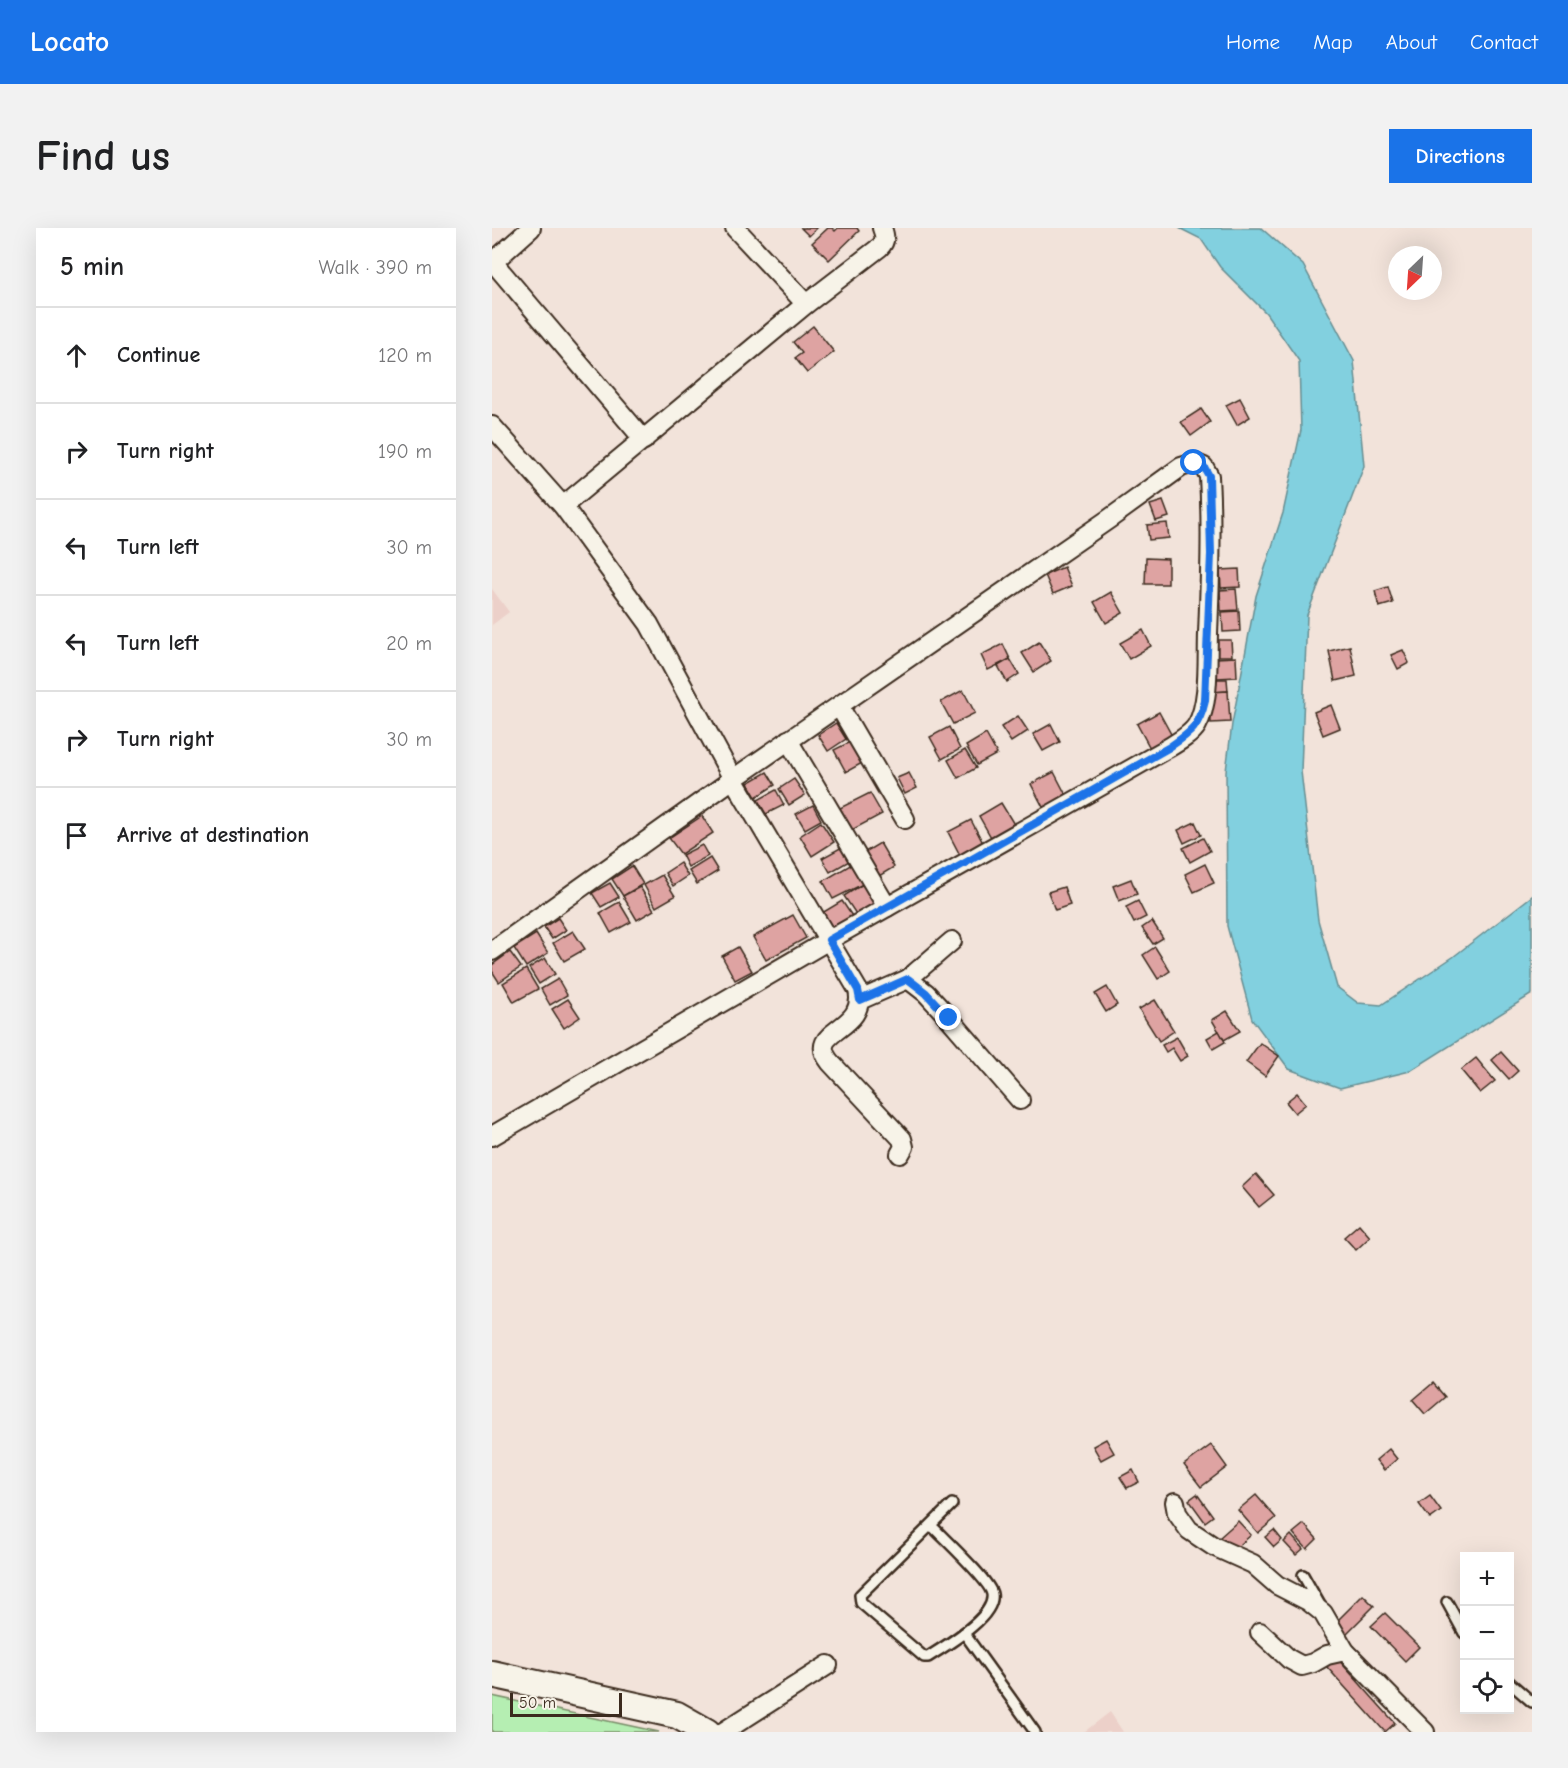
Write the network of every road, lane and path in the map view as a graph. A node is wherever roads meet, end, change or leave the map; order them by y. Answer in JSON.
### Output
{"nodes":[{"id":1,"x":531,"y":228,"type":"edge"},
{"id":2,"x":735,"y":228,"type":"edge"},
{"id":3,"x":882,"y":228,"type":"edge"},
{"id":4,"x":493,"y":263,"type":"edge"},
{"id":5,"x":806,"y":304,"type":"junction"},
{"id":6,"x":492,"y":426,"type":"edge"},
{"id":7,"x":644,"y":440,"type":"junction"},
{"id":8,"x":563,"y":506,"type":"junction"},
{"id":9,"x":839,"y":706,"type":"junction"},
{"id":10,"x":788,"y":740,"type":"junction"},
{"id":11,"x":733,"y":779,"type":"junction"},
{"id":12,"x":905,"y":819,"type":"dead end"},
{"id":13,"x":886,"y":907,"type":"junction"},
{"id":14,"x":829,"y":940,"type":"junction"},
{"id":15,"x":952,"y":941,"type":"dead end"},
{"id":16,"x":492,"y":951,"type":"edge"},
{"id":17,"x":908,"y":979,"type":"junction"},
{"id":18,"x":860,"y":1000,"type":"junction"},
{"id":19,"x":1020,"y":1100,"type":"dead end"},
{"id":20,"x":492,"y":1136,"type":"edge"},
{"id":21,"x":900,"y":1154,"type":"dead end"},
{"id":22,"x":1174,"y":1502,"type":"dead end"},
{"id":23,"x":952,"y":1504,"type":"dead end"},
{"id":24,"x":931,"y":1525,"type":"junction"},
{"id":25,"x":1303,"y":1575,"type":"dead end"},
{"id":26,"x":1447,"y":1602,"type":"dead end"},
{"id":27,"x":1323,"y":1613,"type":"junction"},
{"id":28,"x":1460,"y":1626,"type":"edge"},
{"id":29,"x":1260,"y":1632,"type":"dead end"},
{"id":30,"x":964,"y":1633,"type":"junction"},
{"id":31,"x":1345,"y":1651,"type":"junction"},
{"id":32,"x":828,"y":1665,"type":"dead end"},
{"id":33,"x":492,"y":1674,"type":"edge"},
{"id":34,"x":1514,"y":1686,"type":"edge"},
{"id":35,"x":1532,"y":1702,"type":"edge"},
{"id":36,"x":707,"y":1732,"type":"edge"},
{"id":37,"x":723,"y":1732,"type":"edge"},
{"id":38,"x":1035,"y":1732,"type":"edge"},
{"id":39,"x":1425,"y":1732,"type":"edge"}],
"edges":[{"from":1,"to":4,"type":"street"},
{"from":2,"to":5,"type":"street"},
{"from":3,"to":5,"type":"street"},
{"from":4,"to":7,"type":"street"},
{"from":5,"to":7,"type":"street"},
{"from":6,"to":8,"type":"street"},
{"from":7,"to":8,"type":"street"},
{"from":8,"to":11,"type":"street"},
{"from":9,"to":10,"type":"street"},
{"from":9,"to":12,"type":"street"},
{"from":9,"to":13,"type":"street"},
{"from":10,"to":11,"type":"street"},
{"from":10,"to":13,"type":"street"},
{"from":11,"to":14,"type":"street"},
{"from":11,"to":16,"type":"street"},
{"from":13,"to":14,"type":"street"},
{"from":14,"to":18,"type":"street"},
{"from":14,"to":20,"type":"street"},
{"from":15,"to":17,"type":"street"},
{"from":17,"to":18,"type":"street"},
{"from":17,"to":19,"type":"street"},
{"from":18,"to":21,"type":"street"},
{"from":22,"to":27,"type":"street"},
{"from":23,"to":24,"type":"lane"},
{"from":24,"to":30,"type":"lane"},
{"from":24,"to":30,"type":"lane"},
{"from":25,"to":27,"type":"lane"},
{"from":26,"to":28,"type":"lane"},
{"from":27,"to":31,"type":"street"},
{"from":29,"to":31,"type":"street"},
{"from":30,"to":38,"type":"lane"},
{"from":31,"to":39,"type":"street"},
{"from":32,"to":37,"type":"street"},
{"from":33,"to":36,"type":"street"},
{"from":34,"to":35,"type":"lane"}]}
